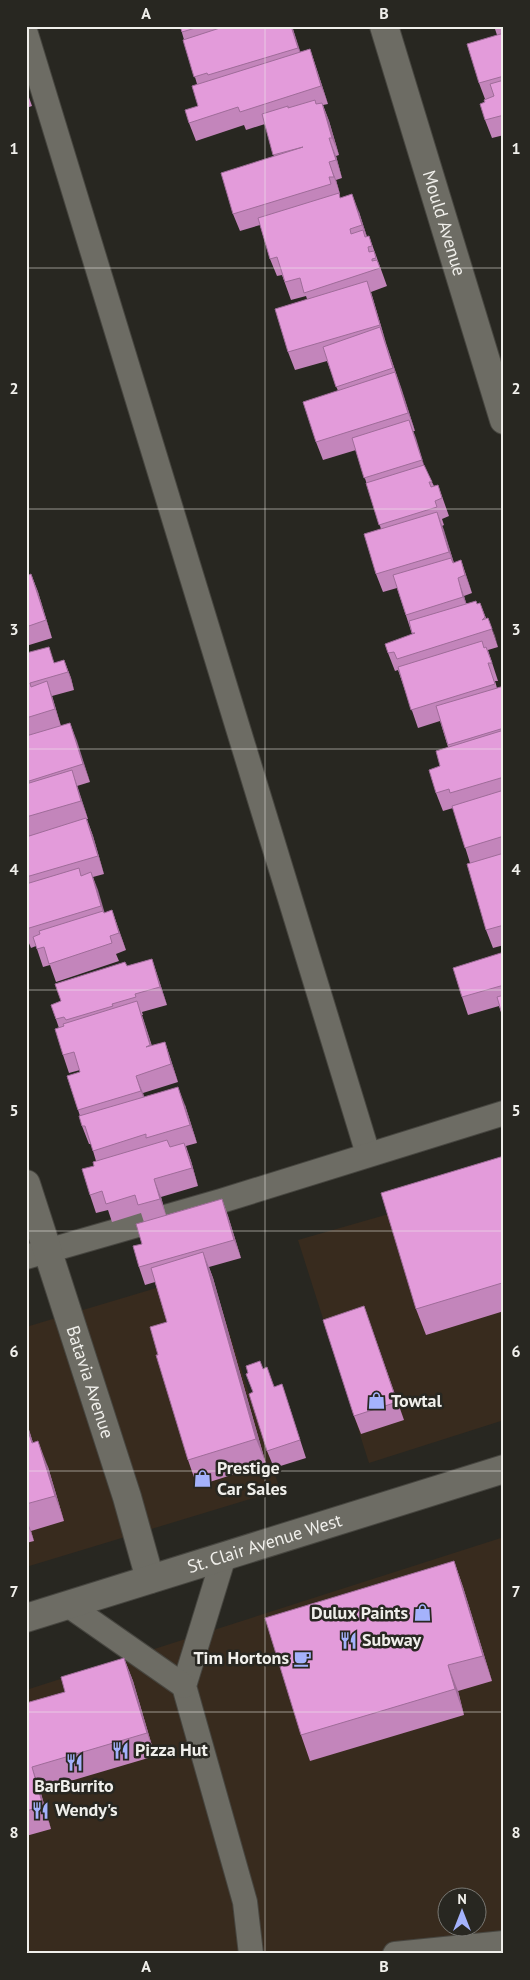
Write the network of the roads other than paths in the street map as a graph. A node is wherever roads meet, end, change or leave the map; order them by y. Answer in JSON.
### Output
{"nodes":[{"id":1,"x":384,"y":26,"type":"edge"},
{"id":2,"x":26,"y":34,"type":"edge"},
{"id":3,"x":504,"y":420,"type":"edge"},
{"id":4,"x":504,"y":1113,"type":"edge"},
{"id":5,"x":368,"y":1154,"type":"junction"},
{"id":6,"x":26,"y":1184,"type":"edge"},
{"id":7,"x":37,"y":1254,"type":"edge"},
{"id":8,"x":504,"y":1469,"type":"edge"},
{"id":9,"x":224,"y":1556,"type":"junction"},
{"id":10,"x":150,"y":1579,"type":"junction"},
{"id":11,"x":68,"y":1605,"type":"junction"},
{"id":12,"x":26,"y":1618,"type":"edge"},
{"id":13,"x":184,"y":1686,"type":"junction"},
{"id":14,"x":504,"y":1943,"type":"edge"},
{"id":15,"x":251,"y":1954,"type":"edge"},
{"id":16,"x":395,"y":1954,"type":"edge"}],
"edges":[{"from":1,"to":3,"type":"street","name":"Mould Avenue"},
{"from":2,"to":5,"type":"lane"},
{"from":4,"to":5,"type":"lane"},
{"from":5,"to":7,"type":"lane"},
{"from":6,"to":7,"type":"street","name":"Batavia Avenue"},
{"from":7,"to":10,"type":"street","name":"Batavia Avenue"},
{"from":8,"to":9,"type":"street","name":"St. Clair Avenue West"},
{"from":9,"to":10,"type":"street","name":"St. Clair Avenue West"},
{"from":9,"to":13,"type":"lane"},
{"from":10,"to":11,"type":"street","name":"St. Clair Avenue West"},
{"from":11,"to":12,"type":"street","name":"St. Clair Avenue West"},
{"from":11,"to":13,"type":"lane"},
{"from":13,"to":15,"type":"lane"},
{"from":14,"to":16,"type":"lane"}]}
